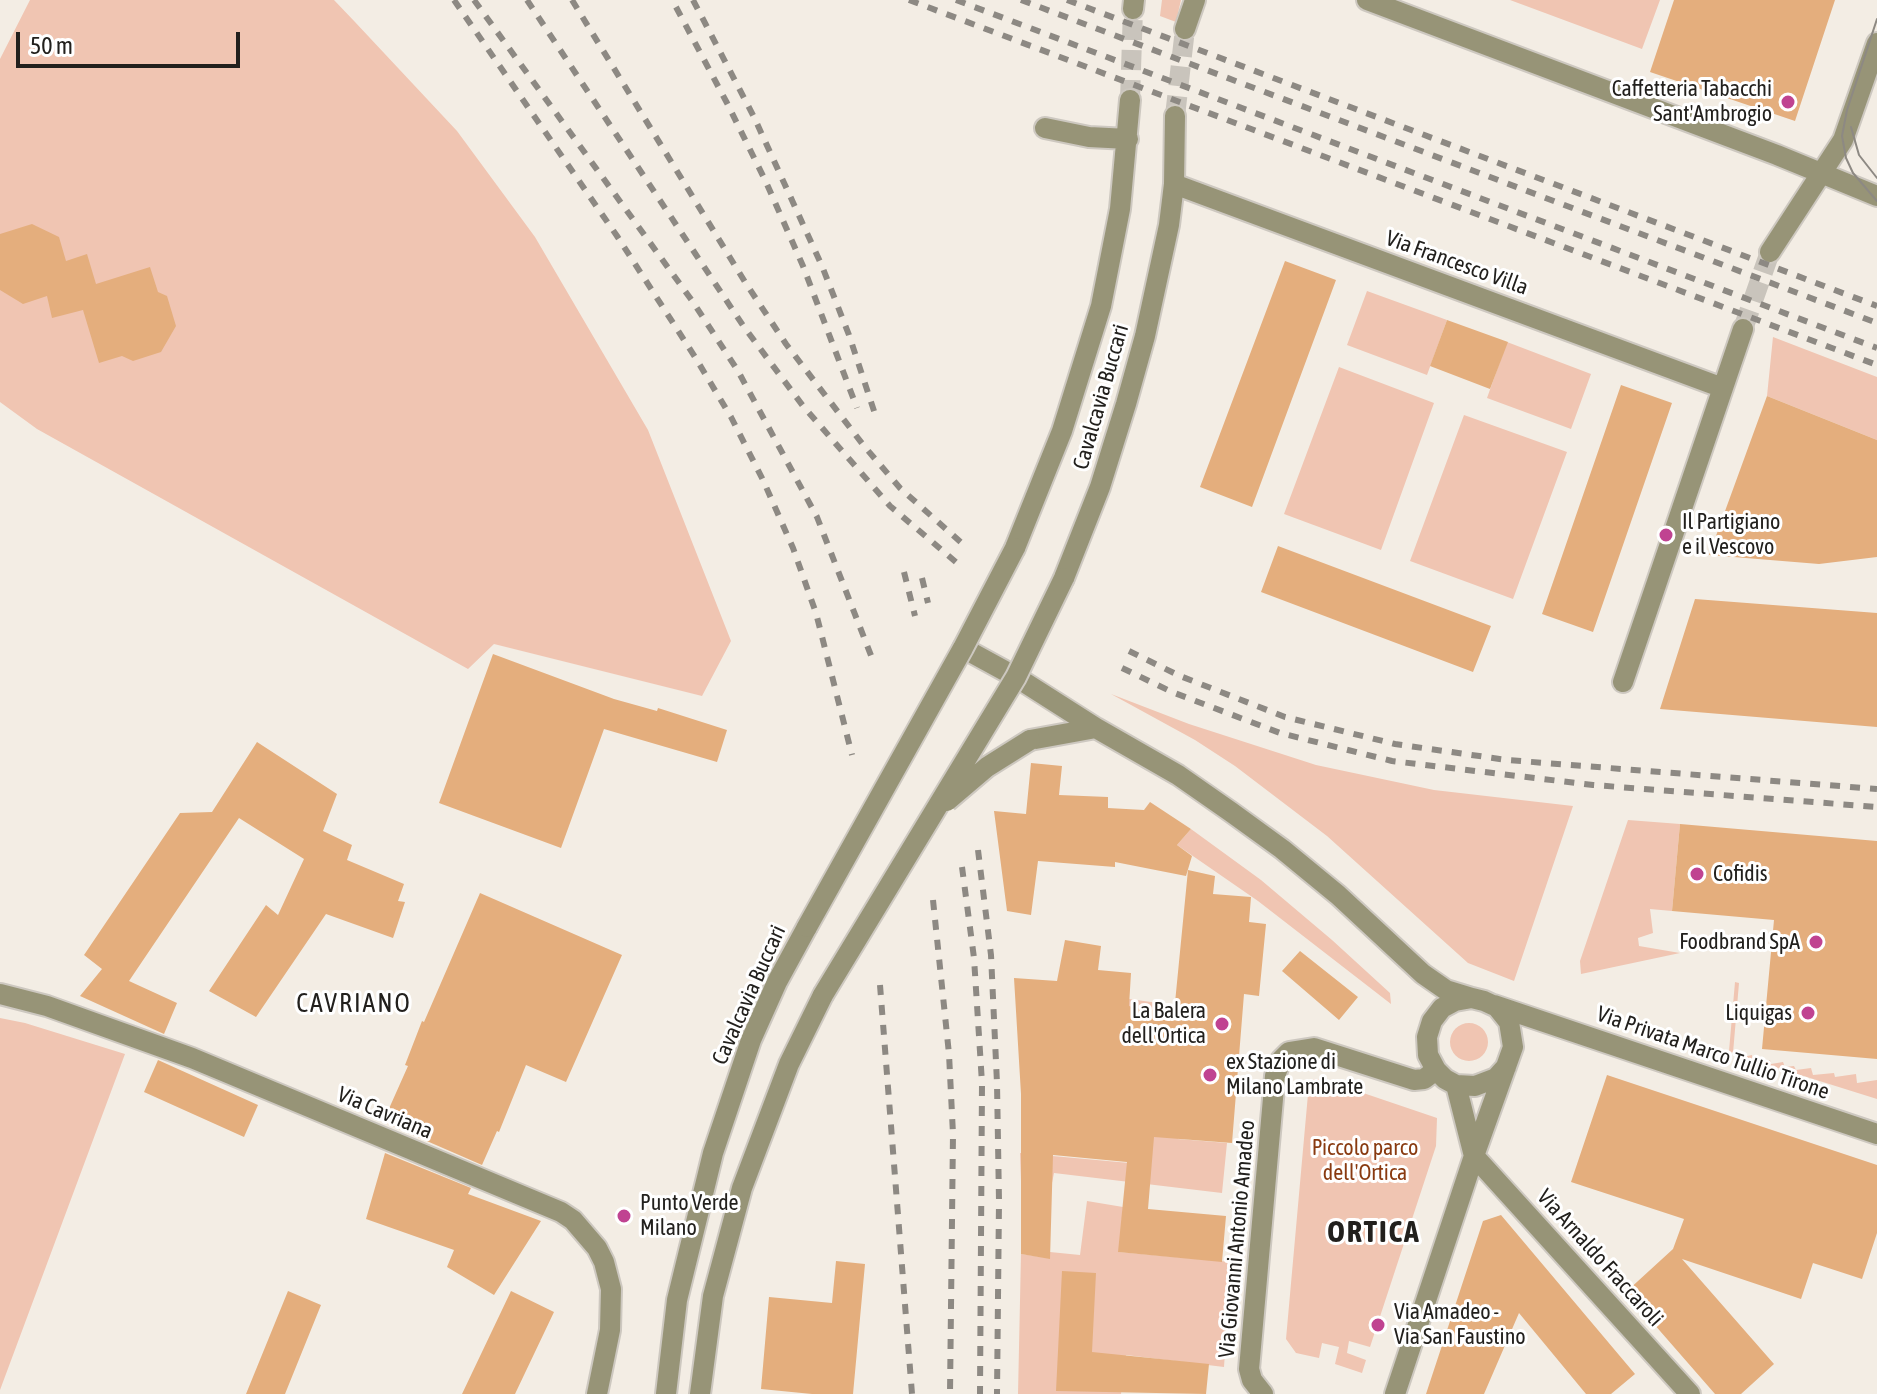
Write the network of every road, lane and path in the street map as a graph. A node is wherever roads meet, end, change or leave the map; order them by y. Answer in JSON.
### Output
{"nodes":[{"id":1,"x":1195,"y":0,"type":"edge"},
{"id":2,"x":1367,"y":0,"type":"edge"},
{"id":3,"x":1185,"y":29,"type":"tunnel mouth"},
{"id":4,"x":1877,"y":43,"type":"edge"},
{"id":5,"x":1130,"y":100,"type":"tunnel mouth"},
{"id":6,"x":1175,"y":116,"type":"tunnel mouth"},
{"id":7,"x":1045,"y":128,"type":"dead end"},
{"id":8,"x":1128,"y":139,"type":"junction"},
{"id":9,"x":1822,"y":174,"type":"junction"},
{"id":10,"x":1174,"y":184,"type":"junction"},
{"id":11,"x":1877,"y":196,"type":"edge"},
{"id":12,"x":1770,"y":252,"type":"tunnel mouth"},
{"id":13,"x":1743,"y":329,"type":"tunnel mouth"},
{"id":14,"x":1723,"y":388,"type":"junction"},
{"id":15,"x":963,"y":648,"type":"junction"},
{"id":16,"x":1016,"y":677,"type":"junction"},
{"id":17,"x":1623,"y":682,"type":"dead end"},
{"id":18,"x":1096,"y":728,"type":"junction"},
{"id":19,"x":930,"y":818,"type":"junction"},
{"id":20,"x":1423,"y":974,"type":"junction"},
{"id":21,"x":0,"y":994,"type":"edge"},
{"id":22,"x":1482,"y":1001,"type":"junction"},
{"id":23,"x":1534,"y":1018,"type":"junction"},
{"id":24,"x":1432,"y":1021,"type":"junction"},
{"id":25,"x":1513,"y":1036,"type":"junction"},
{"id":26,"x":1506,"y":1067,"type":"junction"},
{"id":27,"x":1436,"y":1070,"type":"junction"},
{"id":28,"x":1456,"y":1085,"type":"junction"},
{"id":29,"x":1877,"y":1134,"type":"edge"},
{"id":30,"x":1474,"y":1156,"type":"junction"},
{"id":31,"x":597,"y":1394,"type":"edge"},
{"id":32,"x":666,"y":1394,"type":"edge"},
{"id":33,"x":700,"y":1394,"type":"edge"},
{"id":34,"x":1263,"y":1394,"type":"edge"},
{"id":35,"x":1395,"y":1394,"type":"edge"},
{"id":36,"x":1690,"y":1394,"type":"edge"}],
"edges":[{"from":1,"to":3,"type":"street"},
{"from":2,"to":9,"type":"street"},
{"from":4,"to":9,"type":"street"},
{"from":5,"to":8,"type":"street","name":"Cavalcavia Buccari"},
{"from":6,"to":10,"type":"street","name":"Cavalcavia Buccari"},
{"from":7,"to":8,"type":"street"},
{"from":8,"to":15,"type":"street","name":"Cavalcavia Buccari","bridge":true},
{"from":9,"to":11,"type":"street"},
{"from":9,"to":12,"type":"street"},
{"from":10,"to":14,"type":"street","name":"Via Francesco Villa"},
{"from":10,"to":16,"type":"street","name":"Cavalcavia Buccari","bridge":true},
{"from":13,"to":14,"type":"street"},
{"from":14,"to":17,"type":"street"},
{"from":15,"to":16,"type":"street"},
{"from":15,"to":32,"type":"street","name":"Cavalcavia Buccari","bridge":true},
{"from":16,"to":18,"type":"street"},
{"from":16,"to":19,"type":"street","name":"Cavalcavia Buccari","bridge":true},
{"from":18,"to":19,"type":"street","name":"Cavalcavia Buccari","bridge":true},
{"from":18,"to":20,"type":"street"},
{"from":19,"to":33,"type":"street","name":"Cavalcavia Buccari","bridge":true},
{"from":20,"to":22,"type":"street"},
{"from":20,"to":24,"type":"street"},
{"from":21,"to":31,"type":"street","name":"Via Cavriana"},
{"from":22,"to":23,"type":"street","name":"Via Privata Marco Tullio Tirone"},
{"from":22,"to":24,"type":"street"},
{"from":22,"to":25,"type":"street"},
{"from":23,"to":25,"type":"street"},
{"from":23,"to":29,"type":"street","name":"Via Privata Marco Tullio Tirone"},
{"from":24,"to":27,"type":"street"},
{"from":25,"to":26,"type":"street"},
{"from":26,"to":28,"type":"street"},
{"from":26,"to":30,"type":"street"},
{"from":27,"to":28,"type":"street"},
{"from":27,"to":34,"type":"street","name":"Via Giovanni Antonio Amadeo"},
{"from":28,"to":30,"type":"street"},
{"from":30,"to":35,"type":"street"},
{"from":30,"to":36,"type":"street","name":"Via Arnaldo Fraccaroli"}]}
